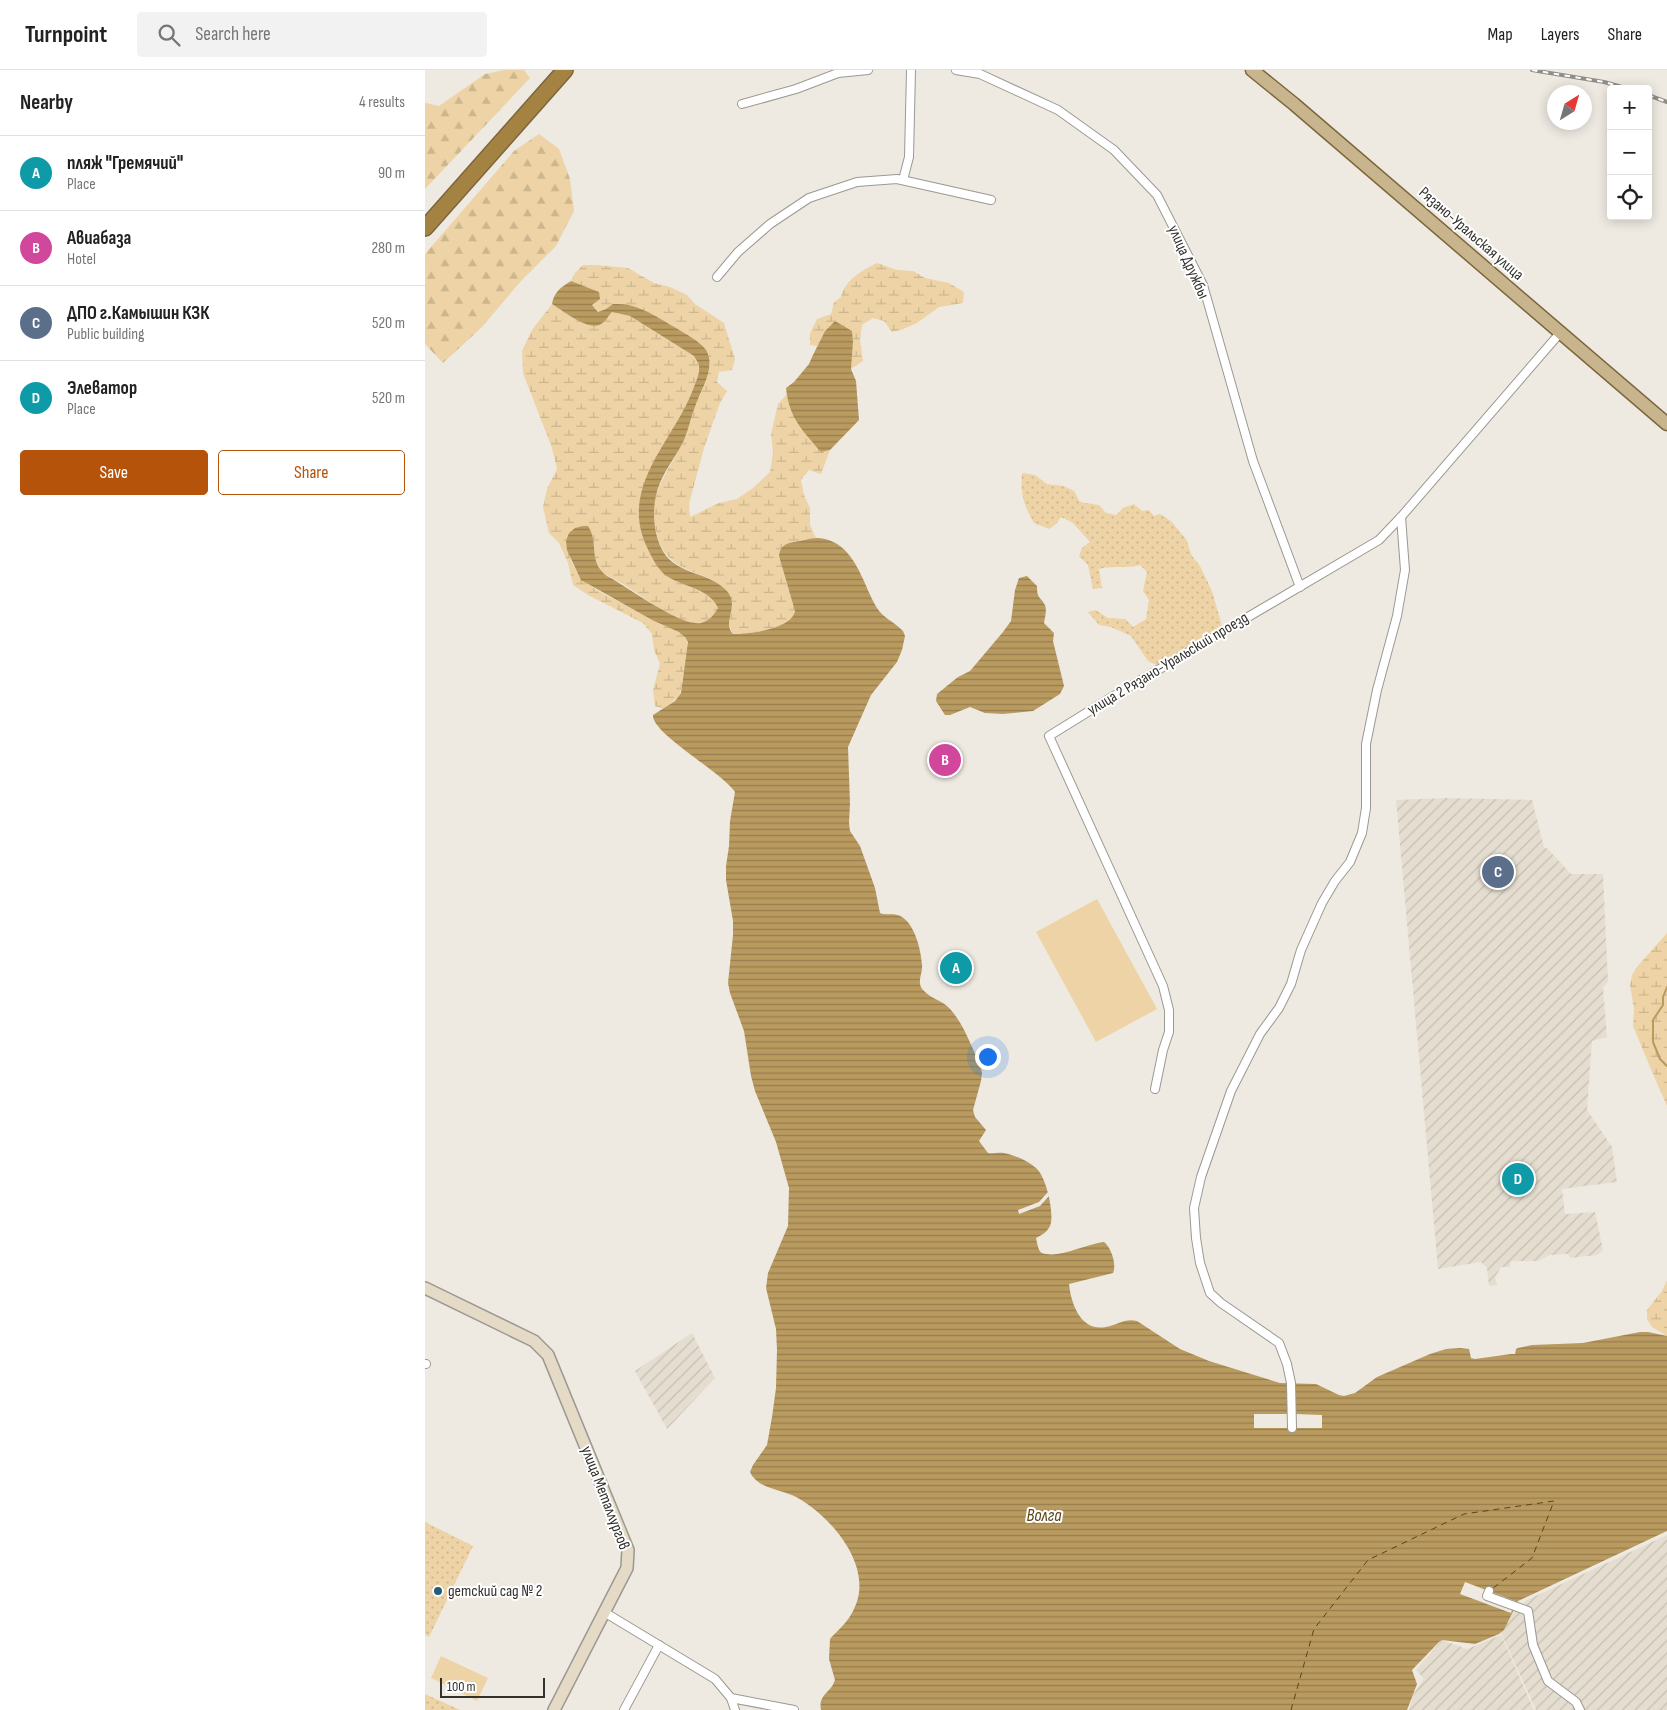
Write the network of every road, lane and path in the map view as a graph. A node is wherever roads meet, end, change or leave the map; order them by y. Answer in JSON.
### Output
{"nodes":[{"id":1,"x":565,"y":70,"type":"edge"},
{"id":2,"x":868,"y":70,"type":"edge"},
{"id":3,"x":911,"y":70,"type":"edge"},
{"id":4,"x":956,"y":70,"type":"edge"},
{"id":5,"x":1252,"y":70,"type":"edge"},
{"id":6,"x":742,"y":104,"type":"dead end"},
{"id":7,"x":903,"y":180,"type":"junction"},
{"id":8,"x":991,"y":200,"type":"dead end"},
{"id":9,"x":425,"y":228,"type":"edge"},
{"id":10,"x":717,"y":277,"type":"dead end"},
{"id":11,"x":1560,"y":333,"type":"junction"},
{"id":12,"x":1667,"y":424,"type":"edge"},
{"id":13,"x":1401,"y":517,"type":"junction"},
{"id":14,"x":1300,"y":587,"type":"junction"},
{"id":15,"x":1155,"y":1089,"type":"dead end"},
{"id":16,"x":425,"y":1288,"type":"edge"},
{"id":17,"x":1292,"y":1428,"type":"dead end"},
{"id":18,"x":1489,"y":1591,"type":"dead end"},
{"id":19,"x":604,"y":1612,"type":"junction"},
{"id":20,"x":659,"y":1645,"type":"junction"},
{"id":21,"x":731,"y":1698,"type":"junction"},
{"id":22,"x":554,"y":1710,"type":"edge"},
{"id":23,"x":624,"y":1710,"type":"edge"},
{"id":24,"x":735,"y":1710,"type":"edge"},
{"id":25,"x":794,"y":1710,"type":"edge"},
{"id":26,"x":1580,"y":1710,"type":"edge"}],
"edges":[{"from":1,"to":9,"type":"highway"},
{"from":2,"to":6,"type":"street"},
{"from":3,"to":7,"type":"street"},
{"from":4,"to":14,"type":"street","name":"улица Дружбы"},
{"from":5,"to":11,"type":"main road","name":"Рязано-Уральская улица"},
{"from":7,"to":8,"type":"street"},
{"from":7,"to":10,"type":"street"},
{"from":11,"to":12,"type":"main road","name":"Рязано-Уральская улица"},
{"from":11,"to":13,"type":"street","name":"улица 2 Рязано-Уральский проезд"},
{"from":13,"to":14,"type":"street","name":"улица 2 Рязано-Уральский проезд"},
{"from":13,"to":17,"type":"street"},
{"from":14,"to":15,"type":"street","name":"улица 2 Рязано-Уральский проезд"},
{"from":16,"to":19,"type":"street","name":"улица Металлургов"},
{"from":18,"to":26,"type":"street"},
{"from":19,"to":20,"type":"street"},
{"from":19,"to":22,"type":"street","name":"улица Металлургов"},
{"from":20,"to":21,"type":"street"},
{"from":20,"to":23,"type":"street"},
{"from":21,"to":24,"type":"street"},
{"from":21,"to":25,"type":"street"}]}
